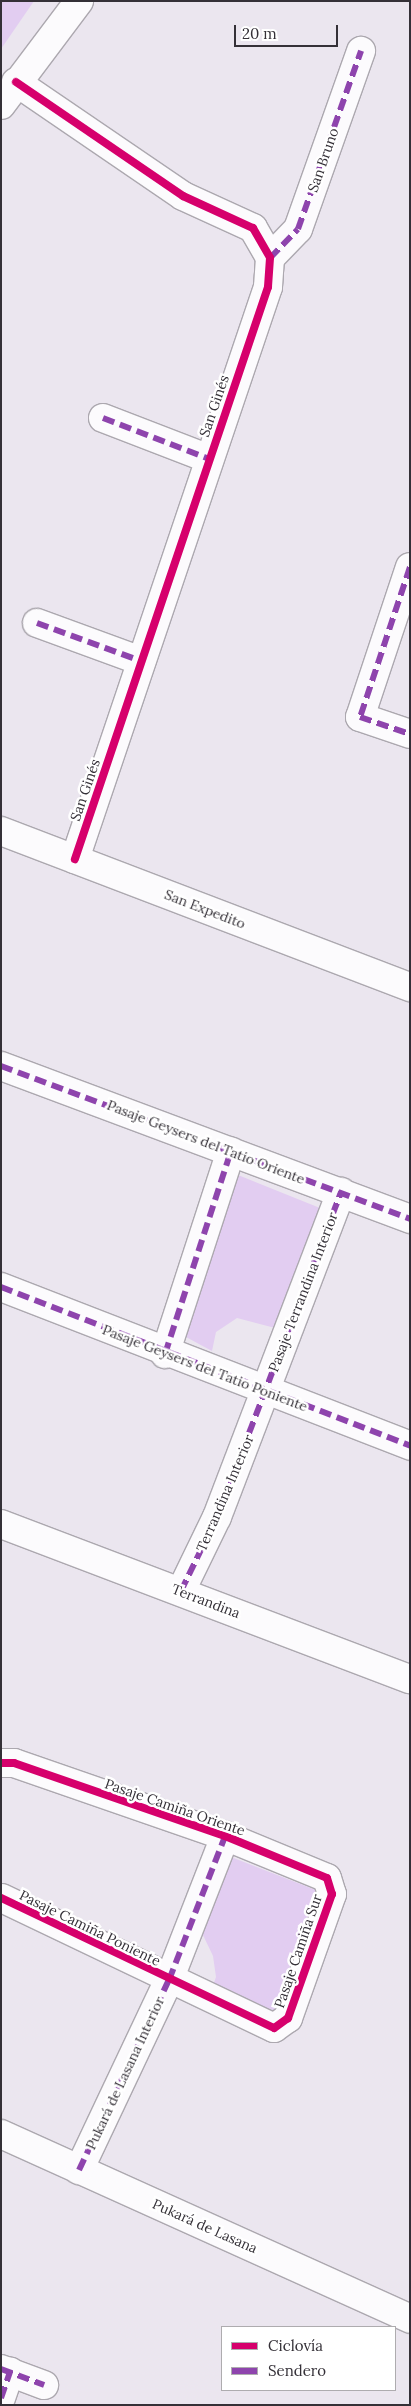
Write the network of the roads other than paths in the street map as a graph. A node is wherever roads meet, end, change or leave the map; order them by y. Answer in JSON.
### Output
{"nodes":[{"id":1,"x":79,"y":1,"type":"edge"},
{"id":2,"x":361,"y":51,"type":"dead end"},
{"id":3,"x":16,"y":82,"type":"junction"},
{"id":4,"x":1,"y":105,"type":"edge"},
{"id":5,"x":270,"y":258,"type":"junction"},
{"id":6,"x":103,"y":418,"type":"dead end"},
{"id":7,"x":209,"y":459,"type":"junction"},
{"id":8,"x":410,"y":567,"type":"edge"},
{"id":9,"x":37,"y":623,"type":"dead end"},
{"id":10,"x":141,"y":661,"type":"junction"},
{"id":11,"x":410,"y":734,"type":"edge"},
{"id":12,"x":1,"y":831,"type":"edge"},
{"id":13,"x":75,"y":859,"type":"junction"},
{"id":14,"x":410,"y":987,"type":"edge"},
{"id":15,"x":1,"y":1066,"type":"edge"},
{"id":16,"x":231,"y":1151,"type":"junction"},
{"id":17,"x":340,"y":1192,"type":"junction"},
{"id":18,"x":410,"y":1219,"type":"edge"},
{"id":19,"x":1,"y":1287,"type":"edge"},
{"id":20,"x":164,"y":1354,"type":"junction"},
{"id":21,"x":266,"y":1393,"type":"junction"},
{"id":22,"x":410,"y":1446,"type":"edge"},
{"id":23,"x":1,"y":1524,"type":"edge"},
{"id":24,"x":181,"y":1591,"type":"junction"},
{"id":25,"x":410,"y":1679,"type":"edge"},
{"id":26,"x":7,"y":1763,"type":"edge"},
{"id":27,"x":225,"y":1836,"type":"junction"},
{"id":28,"x":327,"y":1878,"type":"joint"},
{"id":29,"x":1,"y":1898,"type":"edge"},
{"id":30,"x":169,"y":1980,"type":"junction"},
{"id":31,"x":1,"y":2134,"type":"edge"},
{"id":32,"x":79,"y":2170,"type":"junction"},
{"id":33,"x":410,"y":2319,"type":"edge"},
{"id":34,"x":5,"y":2371,"type":"edge"},
{"id":35,"x":44,"y":2385,"type":"dead end"},
{"id":36,"x":1,"y":2398,"type":"edge"}],
"edges":[{"from":1,"to":3,"type":"street"},
{"from":2,"to":5,"type":"street","name":"San Bruno"},
{"from":3,"to":4,"type":"street"},
{"from":3,"to":5,"type":"street"},
{"from":5,"to":7,"type":"street","name":"San Ginés"},
{"from":6,"to":7,"type":"street"},
{"from":7,"to":10,"type":"street","name":"San Ginés"},
{"from":8,"to":11,"type":"street"},
{"from":9,"to":10,"type":"street"},
{"from":10,"to":13,"type":"street","name":"San Ginés"},
{"from":12,"to":13,"type":"street","name":"San Expedito"},
{"from":13,"to":14,"type":"street","name":"San Expedito"},
{"from":15,"to":16,"type":"street","name":"Pasaje Geysers del Tatio Oriente"},
{"from":16,"to":17,"type":"street","name":"Pasaje Geysers del Tatio Oriente"},
{"from":16,"to":20,"type":"street"},
{"from":17,"to":18,"type":"street","name":"Pasaje Geysers del Tatio Oriente"},
{"from":17,"to":21,"type":"street","name":"Pasaje Terrandina Interior"},
{"from":19,"to":20,"type":"street","name":"Pasaje Geysers del Tatio Poniente"},
{"from":20,"to":21,"type":"street","name":"Pasaje Geysers del Tatio Poniente"},
{"from":21,"to":22,"type":"street","name":"Pasaje Geysers del Tatio Poniente"},
{"from":21,"to":24,"type":"street","name":"Terrandina Interior"},
{"from":23,"to":24,"type":"street","name":"Terrandina"},
{"from":24,"to":25,"type":"street","name":"Terrandina"},
{"from":26,"to":27,"type":"street","name":"Pasaje Camiña Oriente"},
{"from":27,"to":28,"type":"street","name":"Pasaje Camiña Oriente"},
{"from":27,"to":30,"type":"street","name":"Pukará de Lasana Interior"},
{"from":28,"to":30,"type":"street","name":"Pasaje Camiña Sur"},
{"from":29,"to":30,"type":"street","name":"Pasaje Camiña Poniente"},
{"from":30,"to":32,"type":"street","name":"Pukará de Lasana Interior"},
{"from":31,"to":32,"type":"street","name":"Pukará de Lasana"},
{"from":32,"to":33,"type":"street","name":"Pukará de Lasana"},
{"from":34,"to":35,"type":"street"},
{"from":34,"to":36,"type":"street"}]}
